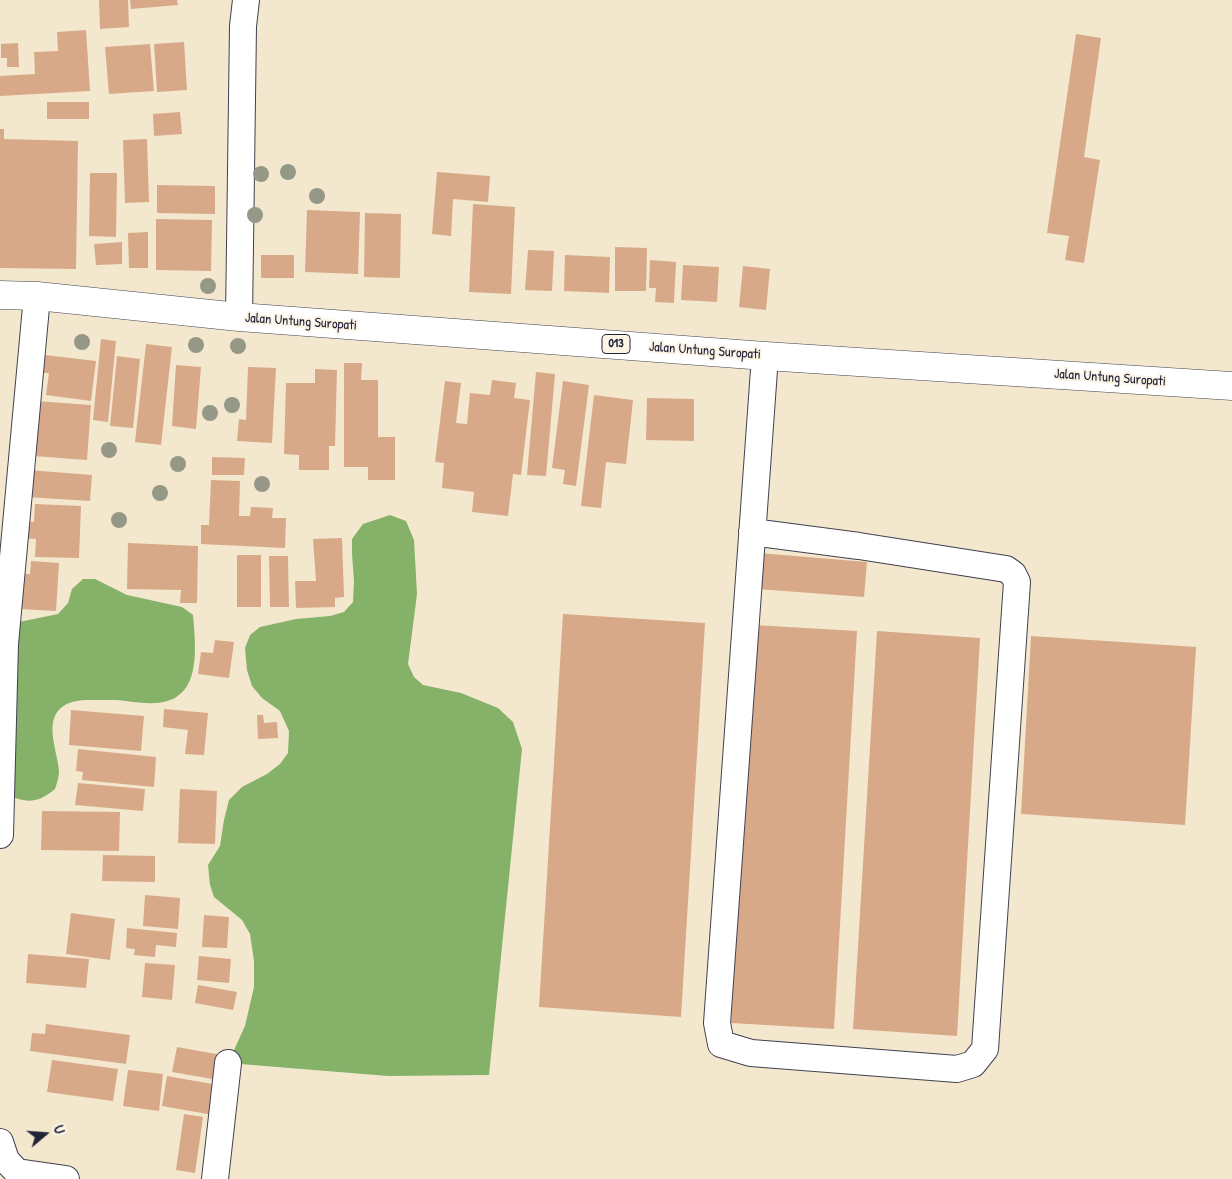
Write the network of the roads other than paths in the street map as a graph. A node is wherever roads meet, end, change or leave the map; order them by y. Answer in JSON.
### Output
{"nodes":[{"id":1,"x":246,"y":0,"type":"edge"},
{"id":2,"x":0,"y":295,"type":"edge"},
{"id":3,"x":37,"y":296,"type":"junction"},
{"id":4,"x":239,"y":317,"type":"junction"},
{"id":5,"x":765,"y":356,"type":"junction"},
{"id":6,"x":1232,"y":386,"type":"edge"},
{"id":7,"x":752,"y":532,"type":"junction"},
{"id":8,"x":0,"y":835,"type":"edge"},
{"id":9,"x":228,"y":1063,"type":"dead end"},
{"id":10,"x":0,"y":1142,"type":"edge"},
{"id":11,"x":66,"y":1179,"type":"edge"},
{"id":12,"x":215,"y":1179,"type":"edge"}],
"edges":[{"from":1,"to":4,"type":"street"},
{"from":2,"to":3,"type":"main road","name":"Jalan Untung Suropati","number":"013"},
{"from":3,"to":4,"type":"main road","name":"Jalan Untung Suropati","number":"013"},
{"from":3,"to":8,"type":"street"},
{"from":4,"to":5,"type":"main road","name":"Jalan Untung Suropati","number":"013"},
{"from":5,"to":6,"type":"main road","name":"Jalan Untung Suropati","number":"013"},
{"from":5,"to":7,"type":"street"},
{"from":7,"to":7,"type":"street"},
{"from":9,"to":12,"type":"street"},
{"from":10,"to":11,"type":"street"}]}
